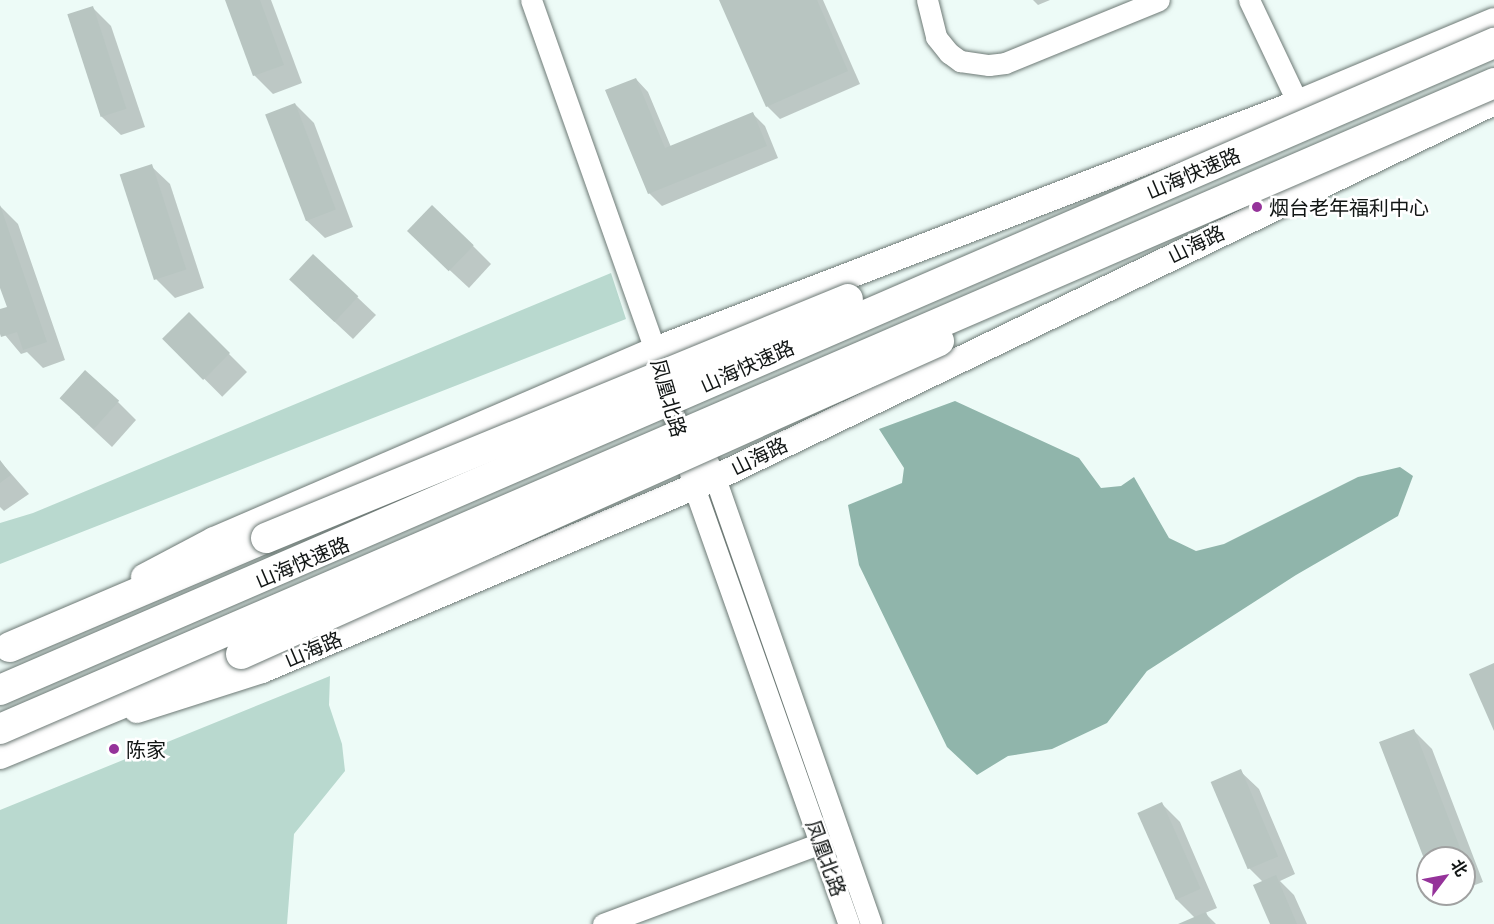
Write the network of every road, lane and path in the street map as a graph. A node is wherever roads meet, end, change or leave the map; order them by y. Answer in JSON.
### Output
{"nodes":[{"id":1,"x":531,"y":0,"type":"edge"},
{"id":2,"x":541,"y":0,"type":"edge"},
{"id":3,"x":927,"y":0,"type":"edge"},
{"id":4,"x":1159,"y":0,"type":"edge"},
{"id":5,"x":1249,"y":0,"type":"edge"},
{"id":6,"x":1494,"y":21,"type":"edge"},
{"id":7,"x":1494,"y":43,"type":"edge"},
{"id":8,"x":1494,"y":83,"type":"edge"},
{"id":9,"x":565,"y":96,"type":"junction"},
{"id":10,"x":1494,"y":102,"type":"edge"},
{"id":11,"x":1298,"y":103,"type":"junction"},
{"id":12,"x":1330,"y":115,"type":"junction"},
{"id":13,"x":1102,"y":252,"type":"junction"},
{"id":14,"x":655,"y":350,"type":"junction"},
{"id":15,"x":705,"y":482,"type":"junction"},
{"id":16,"x":5,"y":650,"type":"edge"},
{"id":17,"x":0,"y":690,"type":"edge"},
{"id":18,"x":0,"y":729,"type":"edge"},
{"id":19,"x":0,"y":754,"type":"edge"},
{"id":20,"x":820,"y":843,"type":"junction"},
{"id":21,"x":603,"y":924,"type":"edge"},
{"id":22,"x":849,"y":924,"type":"edge"},
{"id":23,"x":871,"y":924,"type":"edge"}],
"edges":[{"from":1,"to":9,"type":"street"},
{"from":2,"to":9,"type":"street"},
{"from":3,"to":4,"type":"street"},
{"from":5,"to":11,"type":"street"},
{"from":6,"to":11,"type":"main road"},
{"from":7,"to":12,"type":"highway","name":"山海快速路","bridge":true},
{"from":8,"to":13,"type":"highway","name":"山海快速路","bridge":true},
{"from":9,"to":14,"type":"street","name":"凤凰北路"},
{"from":10,"to":15,"type":"main road","name":"山海路"},
{"from":11,"to":14,"type":"main road"},
{"from":12,"to":16,"type":"highway","bridge":true},
{"from":12,"to":17,"type":"highway","name":"山海快速路","bridge":true},
{"from":13,"to":18,"type":"highway","name":"山海快速路","bridge":true},
{"from":13,"to":19,"type":"highway","bridge":true},
{"from":14,"to":15,"type":"street","name":"凤凰北路"},
{"from":14,"to":16,"type":"main road"},
{"from":15,"to":19,"type":"main road","name":"山海路"},
{"from":15,"to":20,"type":"street","name":"凤凰北路"},
{"from":15,"to":23,"type":"street","name":"凤凰北路"},
{"from":20,"to":21,"type":"street"},
{"from":20,"to":22,"type":"street","name":"凤凰北路"}]}
